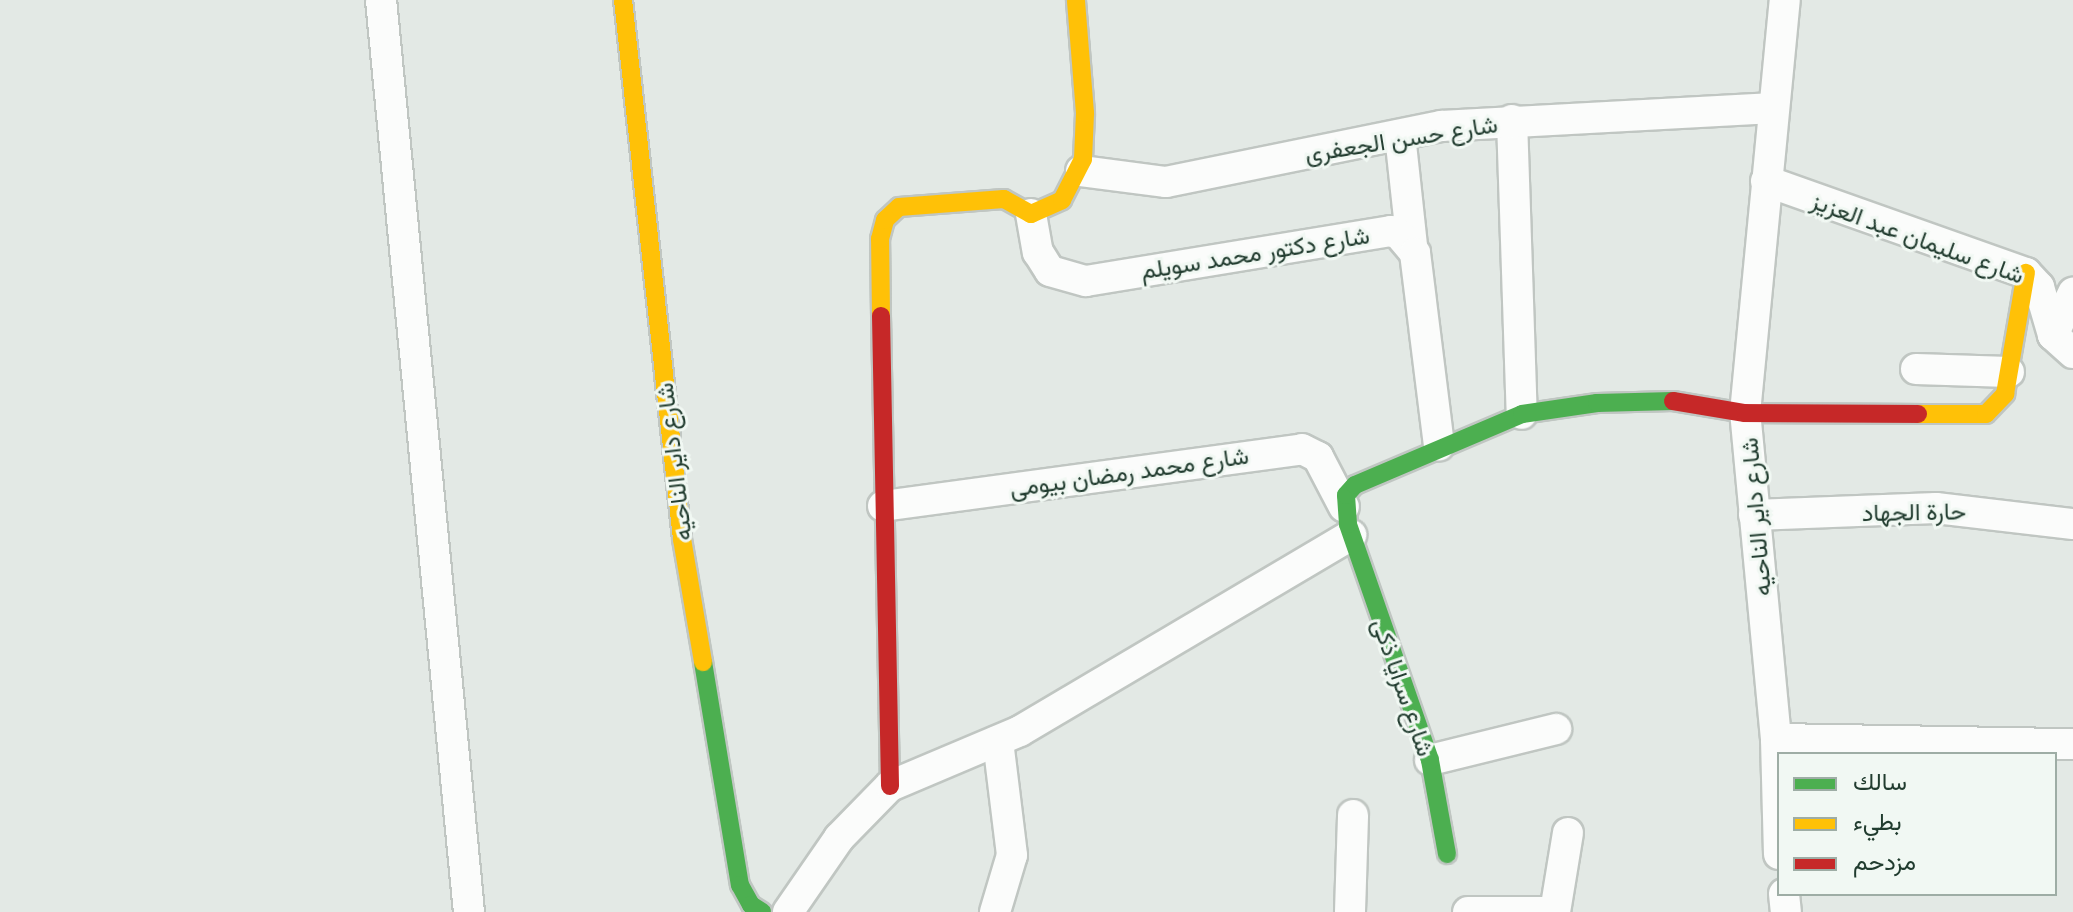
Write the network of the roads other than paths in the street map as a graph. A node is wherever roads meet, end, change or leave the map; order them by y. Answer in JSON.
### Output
{"nodes":[{"id":1,"x":381,"y":0,"type":"edge"},
{"id":2,"x":623,"y":0,"type":"edge"},
{"id":3,"x":1076,"y":0,"type":"edge"},
{"id":4,"x":1785,"y":0,"type":"edge"},
{"id":5,"x":1773,"y":108,"type":"junction"},
{"id":6,"x":1512,"y":120,"type":"junction"},
{"id":7,"x":1400,"y":135,"type":"junction"},
{"id":8,"x":1081,"y":171,"type":"junction"},
{"id":9,"x":1766,"y":181,"type":"junction"},
{"id":10,"x":1031,"y":214,"type":"junction"},
{"id":11,"x":1412,"y":245,"type":"junction"},
{"id":12,"x":2026,"y":273,"type":"junction"},
{"id":13,"x":2073,"y":293,"type":"edge"},
{"id":14,"x":2063,"y":344,"type":"edge"},
{"id":15,"x":1916,"y":369,"type":"dead end"},
{"id":16,"x":2009,"y":372,"type":"junction"},
{"id":17,"x":1745,"y":413,"type":"junction"},
{"id":18,"x":1522,"y":414,"type":"junction"},
{"id":19,"x":1439,"y":446,"type":"junction"},
{"id":20,"x":883,"y":506,"type":"junction"},
{"id":21,"x":1754,"y":515,"type":"junction"},
{"id":22,"x":1347,"y":522,"type":"junction"},
{"id":23,"x":2073,"y":524,"type":"edge"},
{"id":24,"x":1556,"y":729,"type":"dead end"},
{"id":25,"x":1776,"y":739,"type":"junction"},
{"id":26,"x":998,"y":741,"type":"junction"},
{"id":27,"x":2073,"y":744,"type":"edge"},
{"id":28,"x":1430,"y":760,"type":"junction"},
{"id":29,"x":1777,"y":777,"type":"edge"},
{"id":30,"x":890,"y":786,"type":"junction"},
{"id":31,"x":1353,"y":815,"type":"dead end"},
{"id":32,"x":1568,"y":833,"type":"dead end"},
{"id":33,"x":1447,"y":854,"type":"dead end"},
{"id":34,"x":751,"y":910,"type":"edge"},
{"id":35,"x":469,"y":912,"type":"edge"},
{"id":36,"x":788,"y":912,"type":"edge"},
{"id":37,"x":995,"y":912,"type":"edge"},
{"id":38,"x":1350,"y":912,"type":"edge"},
{"id":39,"x":1468,"y":912,"type":"edge"},
{"id":40,"x":1555,"y":912,"type":"edge"}],
"edges":[{"from":1,"to":35,"type":"street"},
{"from":2,"to":34,"type":"street","name":"شارع داير الناحيه"},
{"from":3,"to":8,"type":"street"},
{"from":4,"to":5,"type":"street","name":"شارع داير الناحيه"},
{"from":5,"to":6,"type":"street","name":"شارع حسن الجعفرى"},
{"from":5,"to":9,"type":"street","name":"شارع داير الناحيه"},
{"from":6,"to":7,"type":"street","name":"شارع حسن الجعفرى"},
{"from":6,"to":18,"type":"street"},
{"from":7,"to":8,"type":"street","name":"شارع حسن الجعفرى"},
{"from":7,"to":11,"type":"street"},
{"from":8,"to":10,"type":"street"},
{"from":9,"to":12,"type":"street","name":"شارع سليمان عبد العزيز"},
{"from":9,"to":17,"type":"street","name":"شارع داير الناحيه"},
{"from":10,"to":11,"type":"street","name":"شارع دكتور محمد سويلم"},
{"from":10,"to":20,"type":"street"},
{"from":11,"to":19,"type":"street"},
{"from":12,"to":14,"type":"street","name":"شارع سليمان عبد العزيز"},
{"from":12,"to":16,"type":"street"},
{"from":13,"to":14,"type":"street"},
{"from":15,"to":16,"type":"street"},
{"from":16,"to":17,"type":"street"},
{"from":17,"to":18,"type":"street"},
{"from":17,"to":21,"type":"street","name":"شارع داير الناحيه"},
{"from":18,"to":19,"type":"street"},
{"from":19,"to":22,"type":"street"},
{"from":20,"to":22,"type":"street","name":"شارع محمد رمضان بيومى"},
{"from":20,"to":30,"type":"street"},
{"from":21,"to":23,"type":"street","name":"حارة الجهاد"},
{"from":21,"to":25,"type":"street","name":"شارع داير الناحيه"},
{"from":22,"to":26,"type":"street"},
{"from":22,"to":28,"type":"street","name":"شارع سرايا ذكى"},
{"from":24,"to":28,"type":"street"},
{"from":25,"to":27,"type":"street"},
{"from":25,"to":29,"type":"street","name":"شارع داير الناحيه"},
{"from":26,"to":30,"type":"street"},
{"from":26,"to":37,"type":"street"},
{"from":28,"to":33,"type":"street","name":"شارع سرايا ذكى"},
{"from":30,"to":36,"type":"street"},
{"from":31,"to":38,"type":"street"},
{"from":32,"to":40,"type":"street"},
{"from":39,"to":40,"type":"street"}]}
